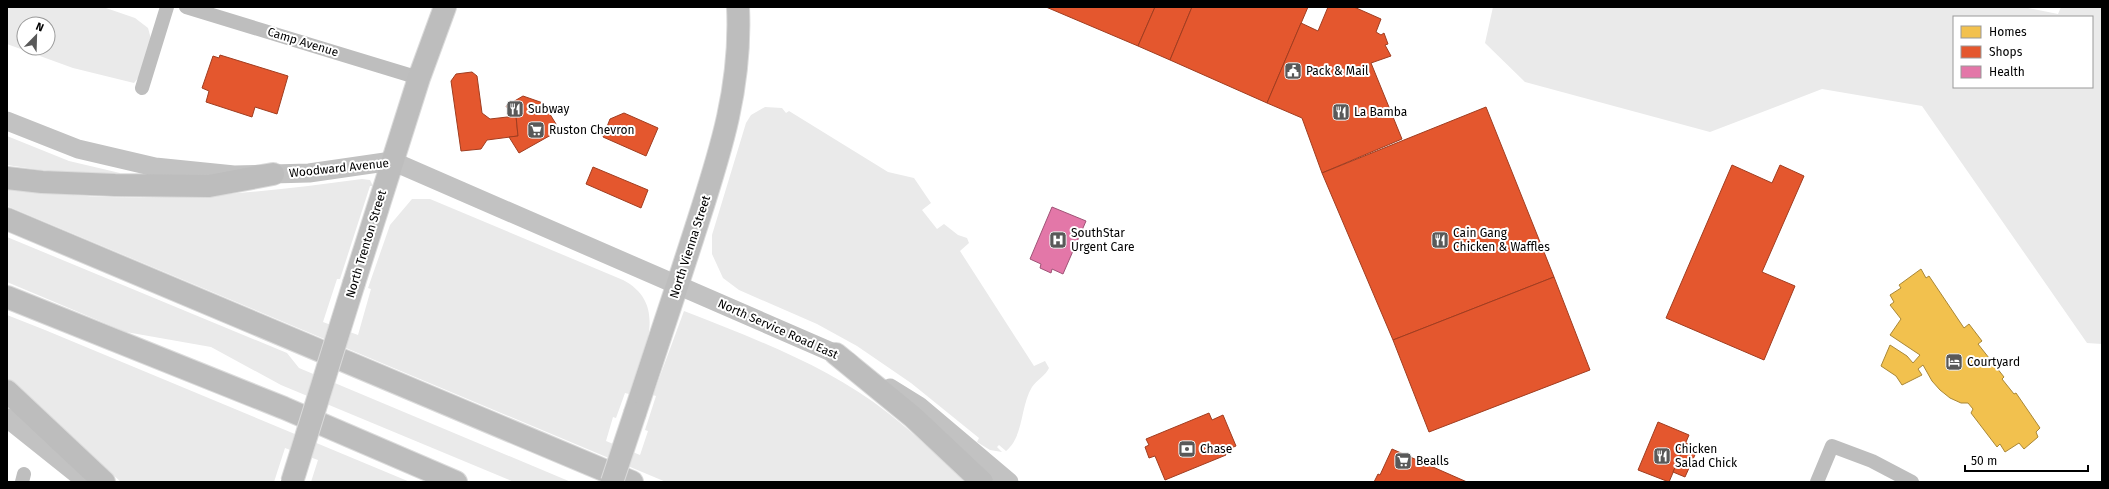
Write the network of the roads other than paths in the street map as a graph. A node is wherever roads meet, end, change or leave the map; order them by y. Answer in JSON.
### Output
{"nodes":[{"id":1,"x":166,"y":7,"type":"edge"},
{"id":2,"x":186,"y":7,"type":"edge"},
{"id":3,"x":444,"y":7,"type":"edge"},
{"id":4,"x":738,"y":7,"type":"edge"},
{"id":5,"x":419,"y":78,"type":"junction"},
{"id":6,"x":142,"y":88,"type":"dead end"},
{"id":7,"x":7,"y":121,"type":"edge"},
{"id":8,"x":392,"y":161,"type":"junction"},
{"id":9,"x":273,"y":174,"type":"junction"},
{"id":10,"x":7,"y":178,"type":"edge"},
{"id":11,"x":7,"y":219,"type":"edge"},
{"id":12,"x":678,"y":284,"type":"junction"},
{"id":13,"x":7,"y":297,"type":"edge"},
{"id":14,"x":836,"y":354,"type":"junction"},
{"id":15,"x":7,"y":391,"type":"edge"},
{"id":16,"x":7,"y":418,"type":"edge"},
{"id":17,"x":87,"y":482,"type":"edge"},
{"id":18,"x":104,"y":482,"type":"edge"},
{"id":19,"x":292,"y":482,"type":"edge"},
{"id":20,"x":456,"y":482,"type":"edge"},
{"id":21,"x":612,"y":482,"type":"edge"},
{"id":22,"x":632,"y":482,"type":"edge"},
{"id":23,"x":982,"y":482,"type":"edge"},
{"id":24,"x":1009,"y":482,"type":"edge"},
{"id":25,"x":1817,"y":482,"type":"edge"},
{"id":26,"x":1912,"y":482,"type":"edge"}],
"edges":[{"from":1,"to":6,"type":"street"},
{"from":2,"to":5,"type":"street","name":"Camp Avenue"},
{"from":3,"to":5,"type":"highway","name":"North Trenton Street"},
{"from":4,"to":12,"type":"highway","name":"North Vienna Street"},
{"from":5,"to":8,"type":"highway","name":"North Trenton Street"},
{"from":7,"to":9,"type":"main road","name":"Woodward Avenue"},
{"from":8,"to":9,"type":"main road","name":"Woodward Avenue"},
{"from":8,"to":12,"type":"main road","name":"Woodward Avenue"},
{"from":8,"to":19,"type":"highway","name":"North Trenton Street","bridge":true},
{"from":9,"to":10,"type":"highway"},
{"from":11,"to":22,"type":"highway"},
{"from":12,"to":14,"type":"main road","name":"North Service Road East"},
{"from":12,"to":21,"type":"highway","name":"North Vienna Street","bridge":true},
{"from":13,"to":20,"type":"highway"},
{"from":14,"to":23,"type":"highway"},
{"from":14,"to":24,"type":"main road","name":"North Service Road East"},
{"from":15,"to":18,"type":"highway"},
{"from":16,"to":17,"type":"main road"},
{"from":25,"to":26,"type":"street"}]}
